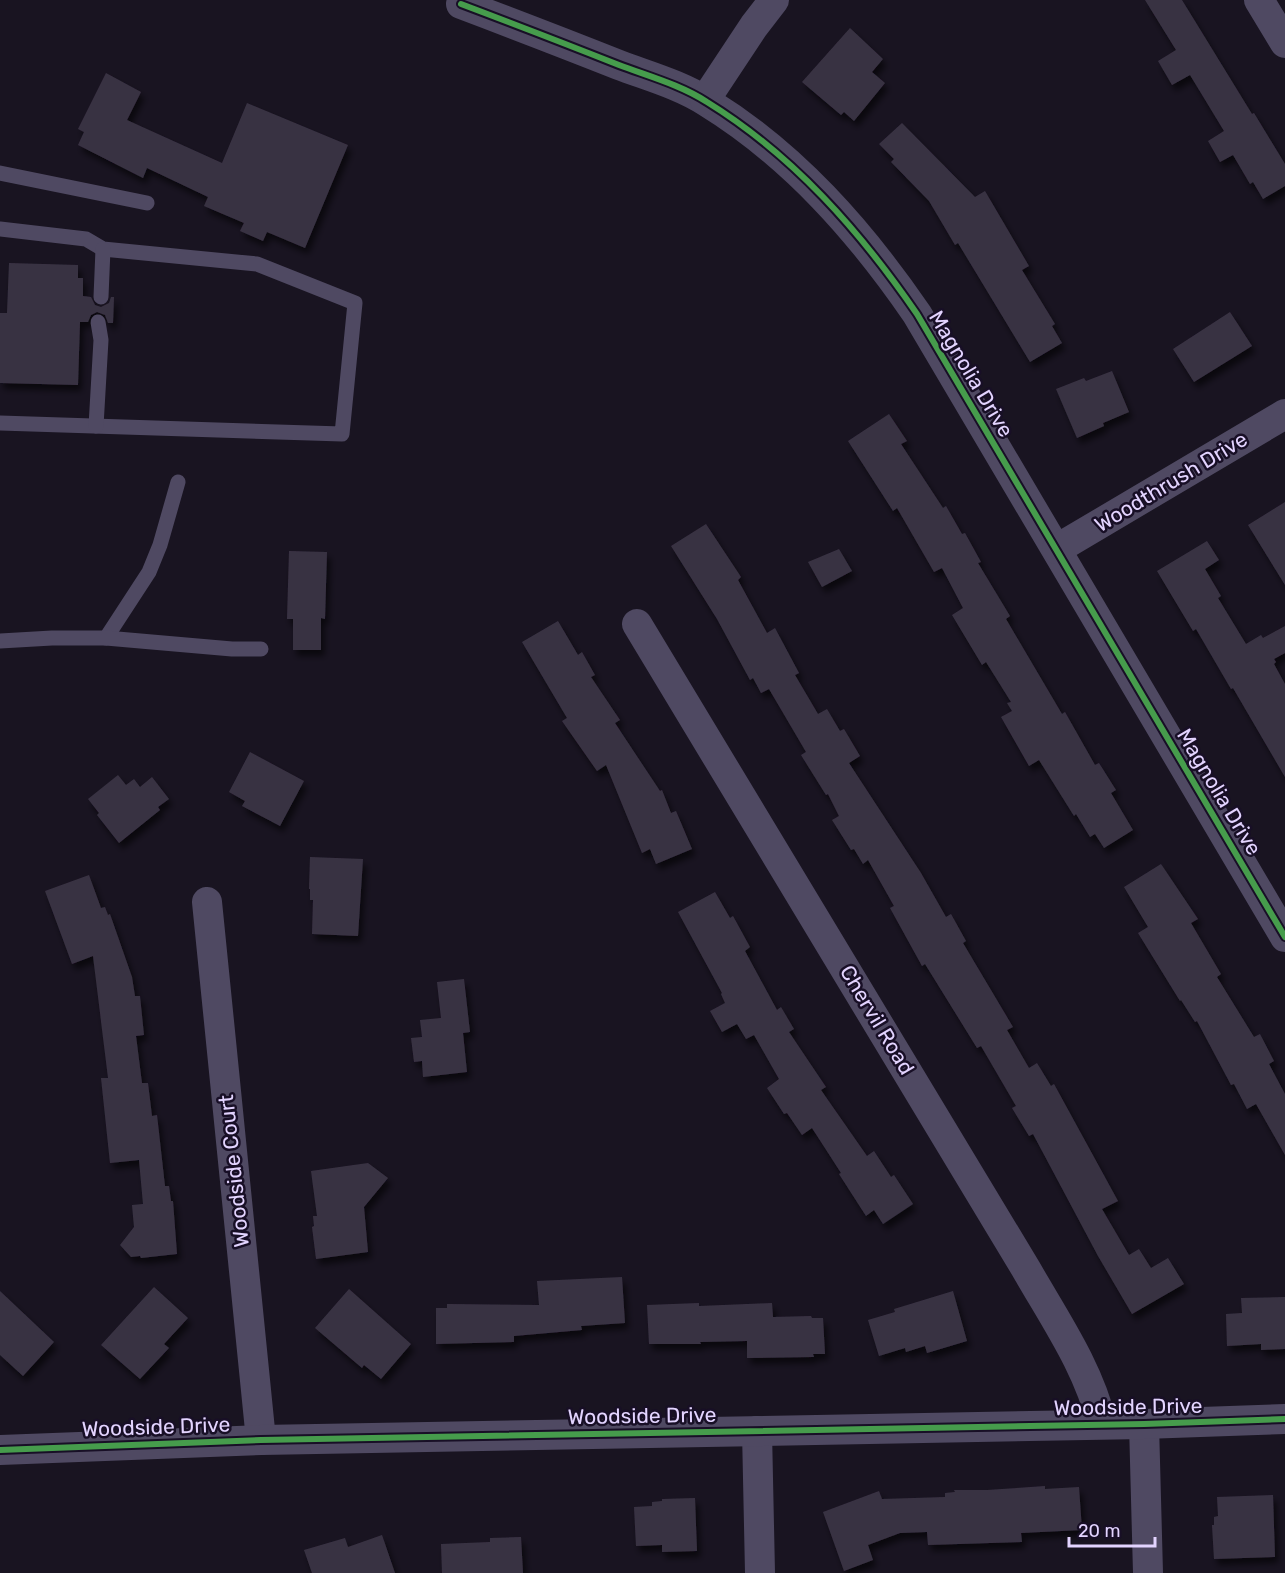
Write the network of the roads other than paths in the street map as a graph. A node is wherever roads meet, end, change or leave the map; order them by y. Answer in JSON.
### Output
{"nodes":[{"id":1,"x":774,"y":0,"type":"edge"},
{"id":2,"x":1259,"y":0,"type":"edge"},
{"id":3,"x":461,"y":4,"type":"dead end"},
{"id":4,"x":1285,"y":43,"type":"edge"},
{"id":5,"x":705,"y":100,"type":"junction"},
{"id":6,"x":0,"y":173,"type":"edge"},
{"id":7,"x":147,"y":203,"type":"dead end"},
{"id":8,"x":0,"y":229,"type":"edge"},
{"id":9,"x":103,"y":249,"type":"junction"},
{"id":10,"x":101,"y":297,"type":"dead end"},
{"id":11,"x":98,"y":322,"type":"dead end"},
{"id":12,"x":1285,"y":414,"type":"edge"},
{"id":13,"x":0,"y":423,"type":"edge"},
{"id":14,"x":96,"y":426,"type":"junction"},
{"id":15,"x":178,"y":482,"type":"dead end"},
{"id":16,"x":1057,"y":549,"type":"junction"},
{"id":17,"x":637,"y":624,"type":"dead end"},
{"id":18,"x":106,"y":638,"type":"junction"},
{"id":19,"x":0,"y":641,"type":"edge"},
{"id":20,"x":261,"y":649,"type":"dead end"},
{"id":21,"x":207,"y":902,"type":"dead end"},
{"id":22,"x":1285,"y":937,"type":"edge"},
{"id":23,"x":1285,"y":1419,"type":"edge"},
{"id":24,"x":1102,"y":1424,"type":"junction"},
{"id":25,"x":1144,"y":1424,"type":"junction"},
{"id":26,"x":757,"y":1431,"type":"junction"},
{"id":27,"x":261,"y":1440,"type":"junction"},
{"id":28,"x":0,"y":1450,"type":"edge"},
{"id":29,"x":759,"y":1573,"type":"edge"},
{"id":30,"x":1148,"y":1573,"type":"edge"}],
"edges":[{"from":1,"to":5,"type":"street"},
{"from":2,"to":4,"type":"street"},
{"from":3,"to":5,"type":"street","name":"Magnolia Drive"},
{"from":5,"to":16,"type":"street","name":"Magnolia Drive"},
{"from":6,"to":7,"type":"lane"},
{"from":8,"to":9,"type":"lane"},
{"from":9,"to":10,"type":"lane"},
{"from":9,"to":14,"type":"lane"},
{"from":11,"to":14,"type":"lane"},
{"from":12,"to":16,"type":"street","name":"Woodthrush Drive"},
{"from":13,"to":14,"type":"lane"},
{"from":15,"to":18,"type":"lane"},
{"from":16,"to":22,"type":"street","name":"Magnolia Drive"},
{"from":17,"to":24,"type":"street","name":"Chervil Road"},
{"from":18,"to":19,"type":"lane"},
{"from":18,"to":20,"type":"lane"},
{"from":21,"to":27,"type":"street","name":"Woodside Court"},
{"from":23,"to":25,"type":"street","name":"Woodside Drive"},
{"from":24,"to":25,"type":"street","name":"Woodside Drive"},
{"from":24,"to":26,"type":"street","name":"Woodside Drive"},
{"from":25,"to":30,"type":"street"},
{"from":26,"to":27,"type":"street","name":"Woodside Drive"},
{"from":26,"to":29,"type":"street"},
{"from":27,"to":28,"type":"street","name":"Woodside Drive"}]}
